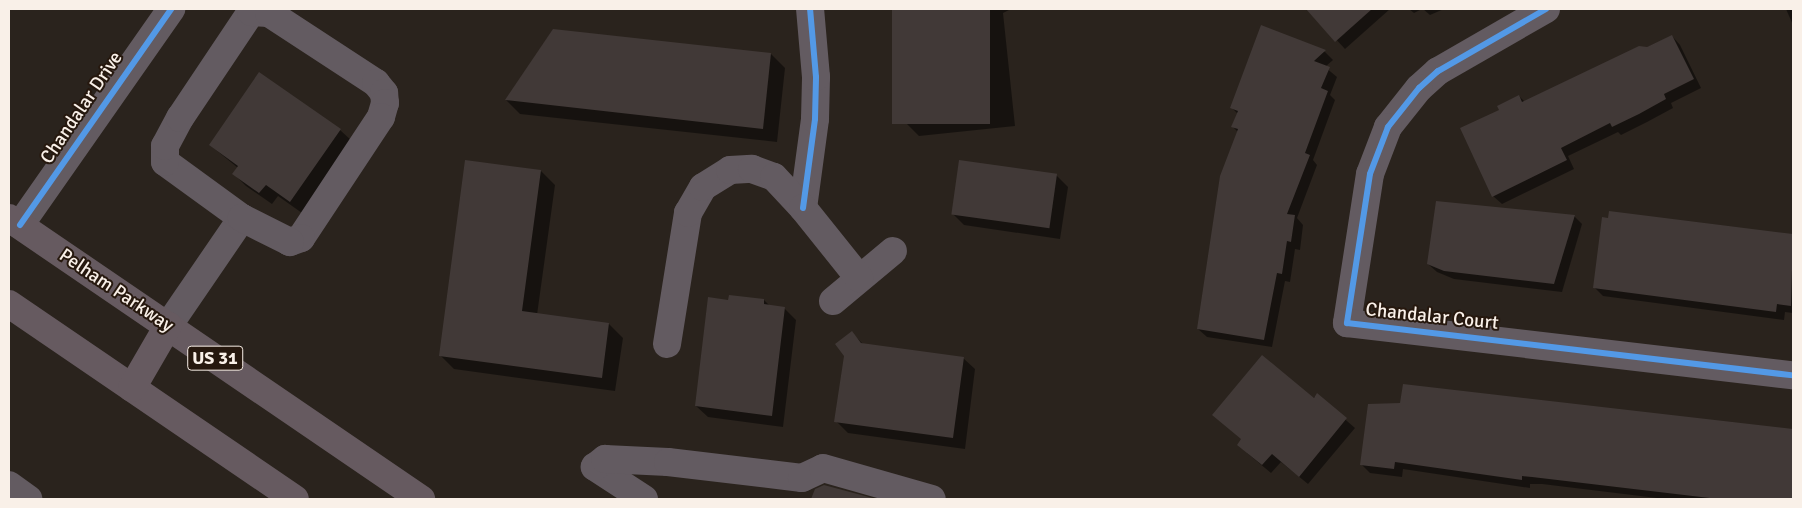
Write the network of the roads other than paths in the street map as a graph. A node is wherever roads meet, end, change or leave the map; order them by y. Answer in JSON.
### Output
{"nodes":[{"id":1,"x":171,"y":9,"type":"edge"},
{"id":2,"x":810,"y":9,"type":"edge"},
{"id":3,"x":1546,"y":9,"type":"edge"},
{"id":4,"x":249,"y":11,"type":"edge"},
{"id":5,"x":803,"y":208,"type":"junction"},
{"id":6,"x":242,"y":218,"type":"junction"},
{"id":7,"x":12,"y":228,"type":"edge"},
{"id":8,"x":893,"y":251,"type":"dead end"},
{"id":9,"x":859,"y":278,"type":"junction"},
{"id":10,"x":833,"y":301,"type":"dead end"},
{"id":11,"x":9,"y":304,"type":"edge"},
{"id":12,"x":168,"y":326,"type":"junction"},
{"id":13,"x":667,"y":344,"type":"dead end"},
{"id":14,"x":1793,"y":375,"type":"edge"},
{"id":15,"x":132,"y":388,"type":"junction"},
{"id":16,"x":9,"y":485,"type":"edge"},
{"id":17,"x":28,"y":499,"type":"edge"},
{"id":18,"x":295,"y":499,"type":"edge"},
{"id":19,"x":421,"y":499,"type":"edge"},
{"id":20,"x":644,"y":499,"type":"edge"},
{"id":21,"x":932,"y":499,"type":"edge"}],
"edges":[{"from":1,"to":7,"type":"street","name":"Chandalar Drive"},
{"from":2,"to":5,"type":"street"},
{"from":3,"to":14,"type":"street","name":"Chandalar Court"},
{"from":4,"to":6,"type":"street"},
{"from":4,"to":6,"type":"street"},
{"from":5,"to":9,"type":"street"},
{"from":5,"to":13,"type":"street"},
{"from":6,"to":12,"type":"street"},
{"from":7,"to":12,"type":"main road","name":"Pelham Parkway","number":"US 31"},
{"from":8,"to":9,"type":"street"},
{"from":9,"to":10,"type":"street"},
{"from":11,"to":15,"type":"main road"},
{"from":12,"to":15,"type":"main road"},
{"from":12,"to":19,"type":"main road","name":"Pelham Parkway","number":"US 31"},
{"from":15,"to":18,"type":"main road"},
{"from":16,"to":17,"type":"street"},
{"from":20,"to":21,"type":"street"}]}
